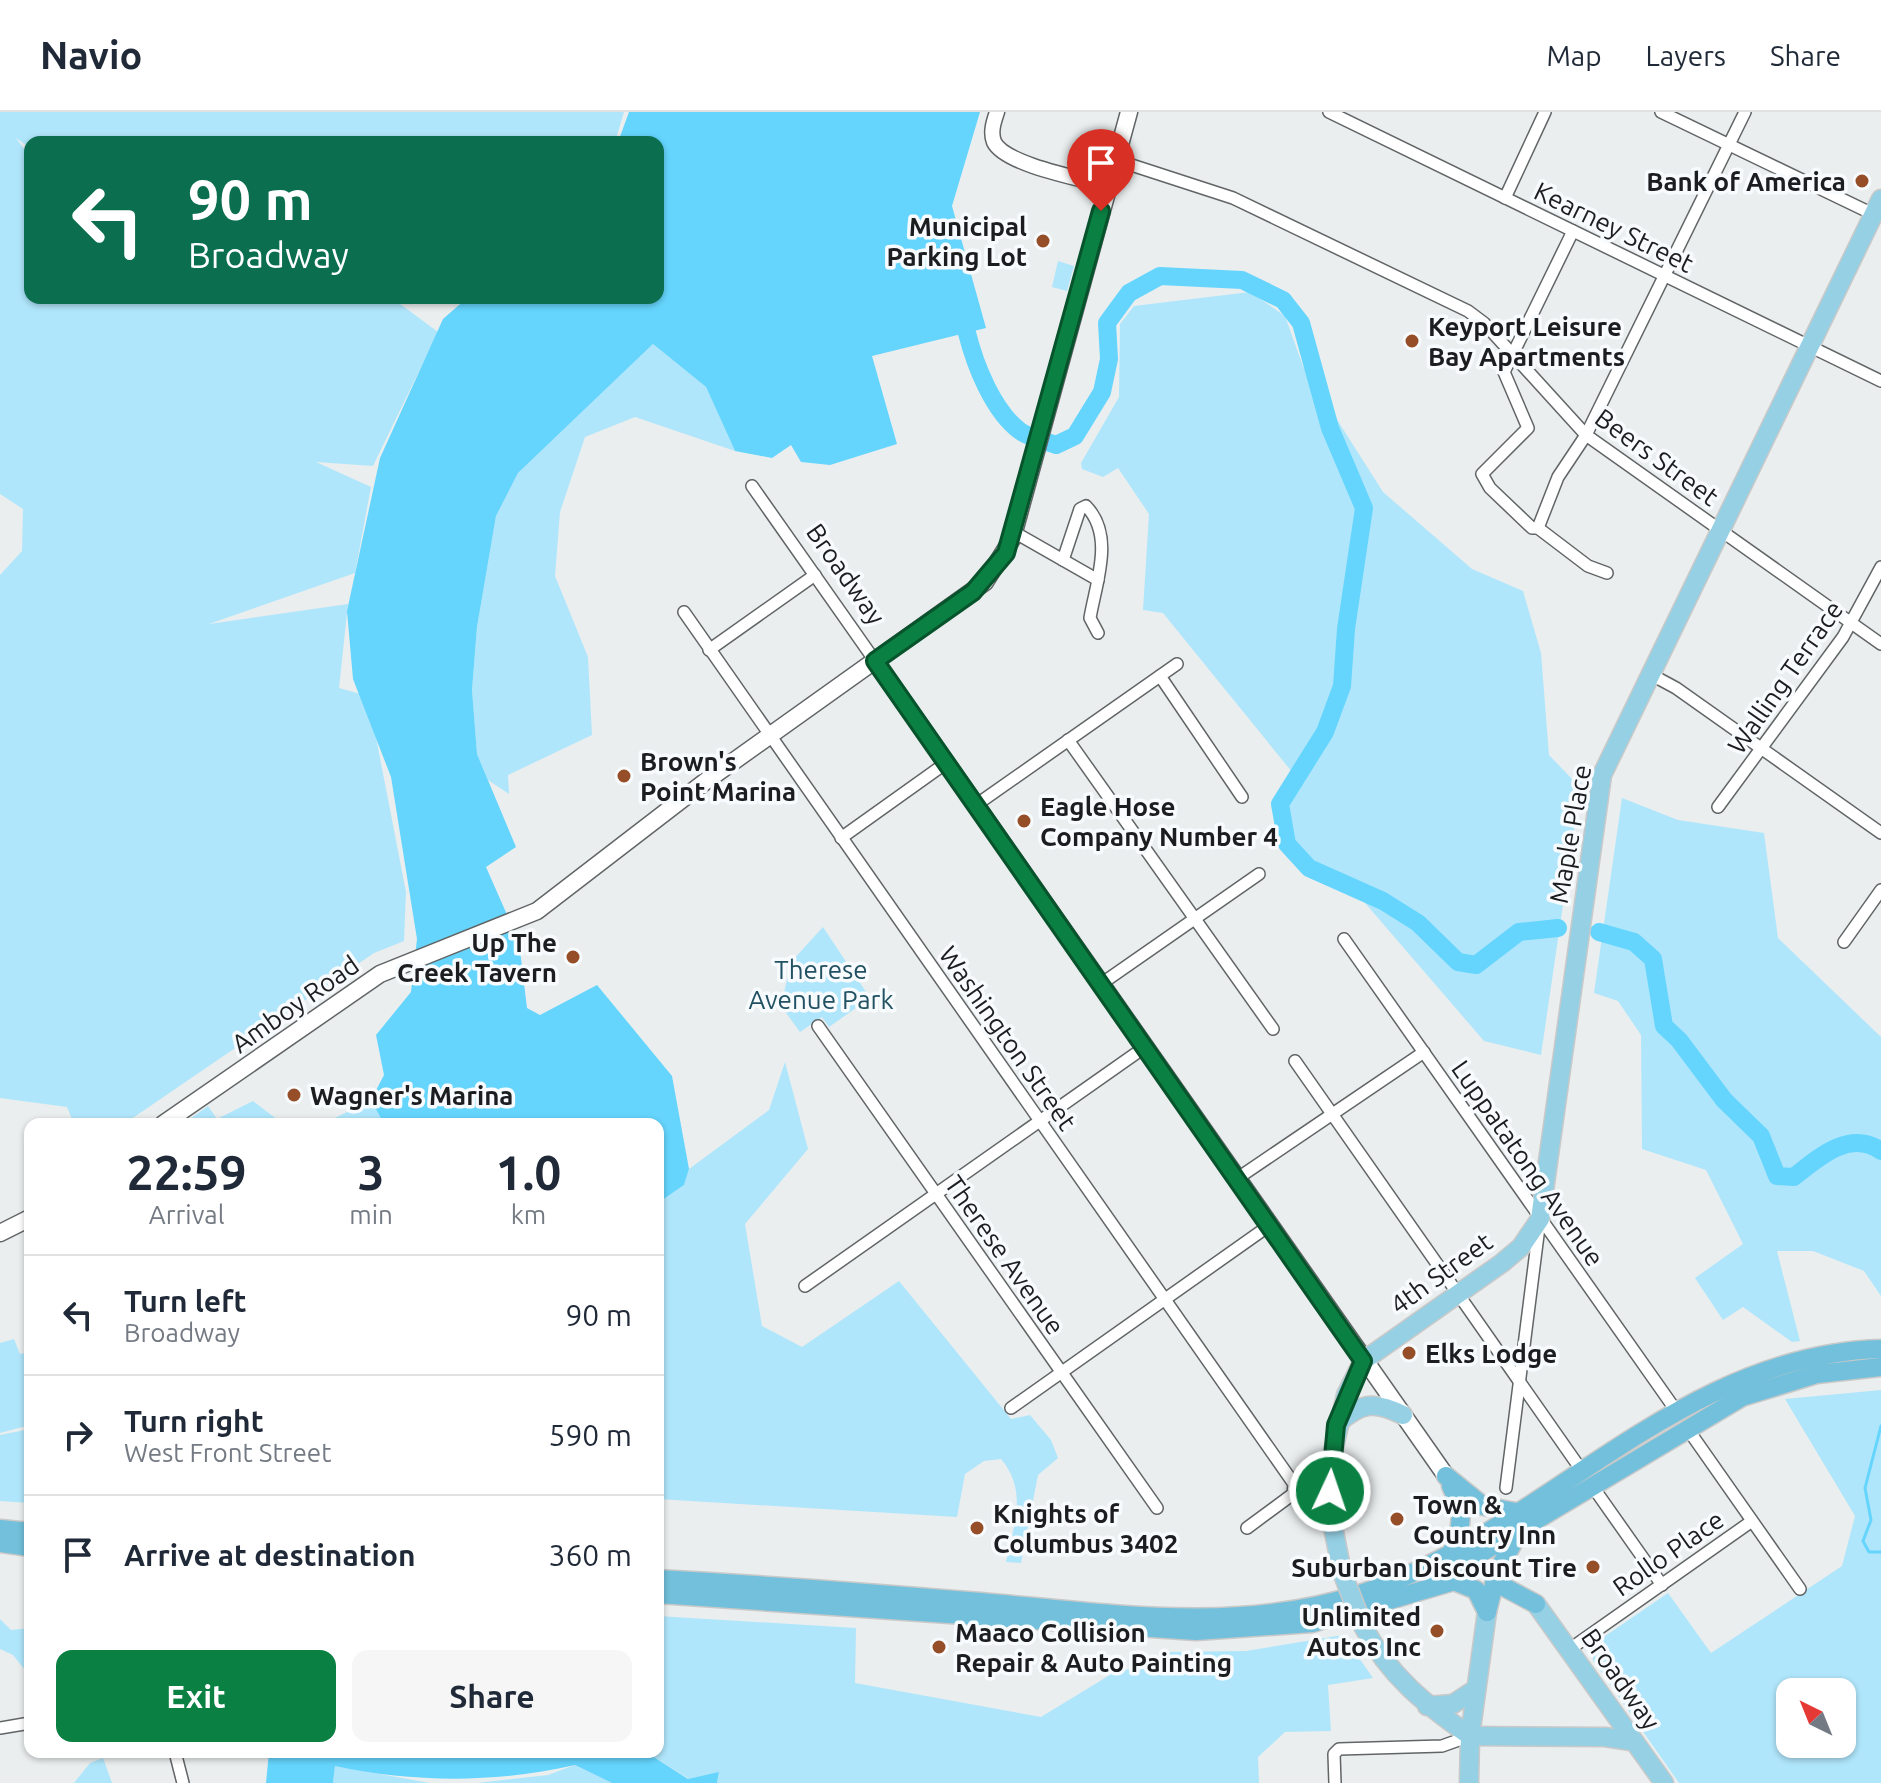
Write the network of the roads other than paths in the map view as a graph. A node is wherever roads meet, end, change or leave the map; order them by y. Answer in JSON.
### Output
{"nodes":[{"id":1,"x":997,"y":112,"type":"edge"},
{"id":2,"x":1129,"y":112,"type":"edge"},
{"id":3,"x":1329,"y":112,"type":"edge"},
{"id":4,"x":1545,"y":112,"type":"edge"},
{"id":5,"x":1661,"y":112,"type":"edge"},
{"id":6,"x":1745,"y":112,"type":"edge"},
{"id":7,"x":1729,"y":145,"type":"junction"},
{"id":8,"x":1116,"y":160,"type":"junction"},
{"id":9,"x":1108,"y":186,"type":"junction"},
{"id":10,"x":1505,"y":198,"type":"junction"},
{"id":11,"x":1878,"y":211,"type":"edge"},
{"id":12,"x":1573,"y":231,"type":"junction"},
{"id":13,"x":1664,"y":276,"type":"junction"},
{"id":14,"x":1809,"y":346,"type":"junction"},
{"id":15,"x":1512,"y":355,"type":"junction"},
{"id":16,"x":1881,"y":381,"type":"edge"},
{"id":17,"x":1586,"y":435,"type":"junction"},
{"id":18,"x":752,"y":486,"type":"dead end"},
{"id":19,"x":1538,"y":528,"type":"junction"},
{"id":20,"x":1720,"y":530,"type":"junction"},
{"id":21,"x":1014,"y":532,"type":"junction"},
{"id":22,"x":1063,"y":560,"type":"junction"},
{"id":23,"x":1881,"y":567,"type":"edge"},
{"id":24,"x":1607,"y":573,"type":"dead end"},
{"id":25,"x":815,"y":575,"type":"junction"},
{"id":26,"x":1098,"y":580,"type":"junction"},
{"id":27,"x":684,"y":612,"type":"dead end"},
{"id":28,"x":1852,"y":623,"type":"junction"},
{"id":29,"x":1098,"y":633,"type":"dead end"},
{"id":30,"x":1881,"y":644,"type":"edge"},
{"id":31,"x":709,"y":650,"type":"junction"},
{"id":32,"x":875,"y":661,"type":"junction"},
{"id":33,"x":1177,"y":664,"type":"dead end"},
{"id":34,"x":1650,"y":674,"type":"junction"},
{"id":35,"x":1160,"y":676,"type":"junction"},
{"id":36,"x":768,"y":736,"type":"junction"},
{"id":37,"x":1068,"y":740,"type":"junction"},
{"id":38,"x":1762,"y":748,"type":"junction"},
{"id":39,"x":946,"y":763,"type":"junction"},
{"id":40,"x":1242,"y":797,"type":"dead end"},
{"id":41,"x":976,"y":805,"type":"junction"},
{"id":42,"x":1718,"y":807,"type":"dead end"},
{"id":43,"x":1881,"y":833,"type":"edge"},
{"id":44,"x":841,"y":838,"type":"junction"},
{"id":45,"x":1259,"y":874,"type":"dead end"},
{"id":46,"x":1881,"y":890,"type":"edge"},
{"id":47,"x":1195,"y":918,"type":"junction"},
{"id":48,"x":1344,"y":939,"type":"dead end"},
{"id":49,"x":1844,"y":942,"type":"dead end"},
{"id":50,"x":1101,"y":984,"type":"junction"},
{"id":51,"x":818,"y":1026,"type":"dead end"},
{"id":52,"x":1273,"y":1029,"type":"dead end"},
{"id":53,"x":1145,"y":1047,"type":"junction"},
{"id":54,"x":1424,"y":1052,"type":"junction"},
{"id":55,"x":1295,"y":1061,"type":"dead end"},
{"id":56,"x":1331,"y":1113,"type":"junction"},
{"id":57,"x":172,"y":1118,"type":"edge"},
{"id":58,"x":1039,"y":1121,"type":"junction"},
{"id":59,"x":1238,"y":1178,"type":"junction"},
{"id":60,"x":935,"y":1193,"type":"junction"},
{"id":61,"x":1540,"y":1219,"type":"junction"},
{"id":62,"x":24,"y":1221,"type":"edge"},
{"id":63,"x":1270,"y":1225,"type":"junction"},
{"id":64,"x":0,"y":1233,"type":"edge"},
{"id":65,"x":805,"y":1286,"type":"dead end"},
{"id":66,"x":1459,"y":1295,"type":"junction"},
{"id":67,"x":1164,"y":1299,"type":"junction"},
{"id":68,"x":1881,"y":1349,"type":"edge"},
{"id":69,"x":1363,"y":1361,"type":"junction"},
{"id":70,"x":1881,"y":1367,"type":"edge"},
{"id":71,"x":1061,"y":1372,"type":"junction"},
{"id":72,"x":1518,"y":1380,"type":"junction"},
{"id":73,"x":1011,"y":1408,"type":"dead end"},
{"id":74,"x":1403,"y":1415,"type":"junction"},
{"id":75,"x":1682,"y":1420,"type":"junction"},
{"id":76,"x":1336,"y":1425,"type":"junction"},
{"id":77,"x":1582,"y":1471,"type":"junction"},
{"id":78,"x":1446,"y":1476,"type":"junction"},
{"id":79,"x":1593,"y":1487,"type":"junction"},
{"id":80,"x":1506,"y":1488,"type":"dead end"},
{"id":81,"x":1157,"y":1508,"type":"dead end"},
{"id":82,"x":1516,"y":1512,"type":"junction"},
{"id":83,"x":1752,"y":1521,"type":"junction"},
{"id":84,"x":1247,"y":1528,"type":"dead end"},
{"id":85,"x":0,"y":1529,"type":"edge"},
{"id":86,"x":24,"y":1531,"type":"edge"},
{"id":87,"x":1520,"y":1532,"type":"junction"},
{"id":88,"x":0,"y":1543,"type":"edge"},
{"id":89,"x":24,"y":1546,"type":"edge"},
{"id":90,"x":1452,"y":1552,"type":"junction"},
{"id":91,"x":1497,"y":1572,"type":"junction"},
{"id":92,"x":664,"y":1579,"type":"edge"},
{"id":93,"x":1662,"y":1585,"type":"junction"},
{"id":94,"x":1800,"y":1589,"type":"dead end"},
{"id":95,"x":1414,"y":1592,"type":"junction"},
{"id":96,"x":664,"y":1594,"type":"edge"},
{"id":97,"x":1536,"y":1604,"type":"joint"},
{"id":98,"x":1487,"y":1612,"type":"junction"},
{"id":99,"x":1570,"y":1649,"type":"junction"},
{"id":100,"x":1476,"y":1689,"type":"junction"},
{"id":101,"x":1601,"y":1699,"type":"junction"},
{"id":102,"x":1427,"y":1706,"type":"junction"},
{"id":103,"x":24,"y":1724,"type":"edge"},
{"id":104,"x":0,"y":1728,"type":"edge"},
{"id":105,"x":1470,"y":1736,"type":"junction"},
{"id":106,"x":1583,"y":1737,"type":"junction"},
{"id":107,"x":1631,"y":1741,"type":"junction"},
{"id":108,"x":177,"y":1758,"type":"edge"},
{"id":109,"x":183,"y":1783,"type":"edge"},
{"id":110,"x":1335,"y":1783,"type":"edge"},
{"id":111,"x":1469,"y":1783,"type":"edge"},
{"id":112,"x":1664,"y":1783,"type":"edge"}],
"edges":[{"from":1,"to":9,"type":"street"},
{"from":2,"to":8,"type":"main road","name":"Amboy Road"},
{"from":3,"to":10,"type":"street","name":"Kearney Street"},
{"from":4,"to":10,"type":"street"},
{"from":5,"to":7,"type":"street"},
{"from":6,"to":7,"type":"street"},
{"from":7,"to":11,"type":"street"},
{"from":7,"to":13,"type":"street"},
{"from":8,"to":9,"type":"main road","name":"Amboy Road"},
{"from":8,"to":15,"type":"street","name":"Beers Street"},
{"from":9,"to":21,"type":"main road","name":"Amboy Road"},
{"from":10,"to":12,"type":"street","name":"Kearney Street"},
{"from":11,"to":14,"type":"main road","name":"Maple Place"},
{"from":12,"to":13,"type":"street","name":"Kearney Street"},
{"from":12,"to":15,"type":"street"},
{"from":13,"to":14,"type":"street","name":"Kearney Street"},
{"from":13,"to":17,"type":"street"},
{"from":14,"to":16,"type":"street","name":"Kearney Street"},
{"from":14,"to":20,"type":"main road","name":"Maple Place"},
{"from":15,"to":17,"type":"street","name":"Beers Street"},
{"from":15,"to":19,"type":"street"},
{"from":17,"to":19,"type":"street"},
{"from":17,"to":20,"type":"street","name":"Beers Street"},
{"from":18,"to":25,"type":"street","name":"Broadway"},
{"from":19,"to":24,"type":"street"},
{"from":20,"to":28,"type":"street","name":"Beers Street"},
{"from":20,"to":34,"type":"main road","name":"Maple Place"},
{"from":21,"to":22,"type":"street"},
{"from":21,"to":32,"type":"main road","name":"Amboy Road"},
{"from":22,"to":26,"type":"street"},
{"from":22,"to":26,"type":"street"},
{"from":23,"to":28,"type":"street","name":"Walling Terrace"},
{"from":25,"to":31,"type":"street"},
{"from":25,"to":32,"type":"street","name":"Broadway"},
{"from":26,"to":29,"type":"street"},
{"from":27,"to":31,"type":"street","name":"Washington Street"},
{"from":28,"to":30,"type":"street","name":"Beers Street"},
{"from":28,"to":38,"type":"street","name":"Walling Terrace"},
{"from":31,"to":36,"type":"street","name":"Washington Street"},
{"from":32,"to":36,"type":"main road","name":"Amboy Road"},
{"from":32,"to":39,"type":"main road","name":"Broadway"},
{"from":33,"to":35,"type":"street"},
{"from":34,"to":38,"type":"street"},
{"from":34,"to":61,"type":"main road","name":"Maple Place"},
{"from":35,"to":37,"type":"street"},
{"from":35,"to":40,"type":"street"},
{"from":36,"to":44,"type":"street","name":"Washington Street"},
{"from":36,"to":57,"type":"main road","name":"Amboy Road"},
{"from":37,"to":41,"type":"street"},
{"from":37,"to":47,"type":"street"},
{"from":38,"to":42,"type":"street","name":"Walling Terrace"},
{"from":38,"to":43,"type":"street"},
{"from":39,"to":41,"type":"main road","name":"Broadway"},
{"from":39,"to":44,"type":"street"},
{"from":41,"to":50,"type":"main road","name":"Broadway"},
{"from":44,"to":58,"type":"street","name":"Washington Street"},
{"from":45,"to":47,"type":"street"},
{"from":46,"to":49,"type":"street"},
{"from":47,"to":50,"type":"street"},
{"from":47,"to":52,"type":"street"},
{"from":48,"to":54,"type":"street","name":"Luppatatong Avenue"},
{"from":50,"to":53,"type":"main road","name":"Broadway"},
{"from":51,"to":60,"type":"street","name":"Therese Avenue"},
{"from":53,"to":58,"type":"street"},
{"from":53,"to":59,"type":"main road","name":"Broadway"},
{"from":54,"to":56,"type":"street"},
{"from":54,"to":61,"type":"street","name":"Luppatatong Avenue"},
{"from":55,"to":56,"type":"street"},
{"from":56,"to":59,"type":"street"},
{"from":56,"to":66,"type":"street"},
{"from":58,"to":60,"type":"street"},
{"from":58,"to":67,"type":"street","name":"Washington Street"},
{"from":59,"to":63,"type":"main road","name":"Broadway"},
{"from":60,"to":65,"type":"street"},
{"from":60,"to":71,"type":"street","name":"Therese Avenue"},
{"from":61,"to":66,"type":"main road","name":"4th Street"},
{"from":61,"to":72,"type":"street","name":"Maple Place"},
{"from":61,"to":75,"type":"street","name":"Luppatatong Avenue"},
{"from":62,"to":64,"type":"main road"},
{"from":63,"to":67,"type":"street"},
{"from":63,"to":69,"type":"main road","name":"Broadway"},
{"from":66,"to":69,"type":"main road","name":"4th Street"},
{"from":66,"to":72,"type":"street"},
{"from":67,"to":71,"type":"street"},
{"from":67,"to":84,"type":"street","name":"Washington Street"},
{"from":68,"to":75,"type":"highway"},
{"from":69,"to":74,"type":"main road","name":"Broadway"},
{"from":69,"to":76,"type":"main road"},
{"from":70,"to":75,"type":"highway"},
{"from":71,"to":73,"type":"street"},
{"from":71,"to":81,"type":"street","name":"Therese Avenue"},
{"from":72,"to":77,"type":"street"},
{"from":72,"to":80,"type":"street","name":"Maple Place"},
{"from":74,"to":76,"type":"main road"},
{"from":74,"to":78,"type":"main road","name":"Broadway"},
{"from":75,"to":77,"type":"highway"},
{"from":75,"to":79,"type":"highway"},
{"from":75,"to":83,"type":"street","name":"Luppatatong Avenue"},
{"from":76,"to":102,"type":"main road","bridge":true},
{"from":77,"to":82,"type":"highway"},
{"from":78,"to":82,"type":"highway"},
{"from":78,"to":90,"type":"highway"},
{"from":79,"to":87,"type":"highway"},
{"from":79,"to":93,"type":"street"},
{"from":82,"to":90,"type":"highway"},
{"from":83,"to":93,"type":"street","name":"Rollo Place"},
{"from":83,"to":94,"type":"street","name":"Luppatatong Avenue"},
{"from":85,"to":86,"type":"highway"},
{"from":87,"to":91,"type":"highway"},
{"from":87,"to":95,"type":"highway"},
{"from":88,"to":89,"type":"highway"},
{"from":90,"to":92,"type":"highway"},
{"from":91,"to":97,"type":"highway"},
{"from":91,"to":98,"type":"highway"},
{"from":93,"to":99,"type":"street","name":"Rollo Place"},
{"from":95,"to":96,"type":"highway"},
{"from":95,"to":98,"type":"highway"},
{"from":97,"to":99,"type":"main road","name":"Broadway"},
{"from":98,"to":100,"type":"main road"},
{"from":99,"to":101,"type":"main road","name":"Broadway"},
{"from":100,"to":102,"type":"main road"},
{"from":100,"to":105,"type":"main road"},
{"from":101,"to":106,"type":"main road"},
{"from":101,"to":107,"type":"main road","name":"Broadway"},
{"from":102,"to":105,"type":"main road"},
{"from":103,"to":104,"type":"street"},
{"from":105,"to":106,"type":"main road"},
{"from":105,"to":110,"type":"street"},
{"from":105,"to":111,"type":"main road"},
{"from":106,"to":107,"type":"main road"},
{"from":107,"to":112,"type":"main road","name":"Broadway"},
{"from":108,"to":109,"type":"street"}]}
